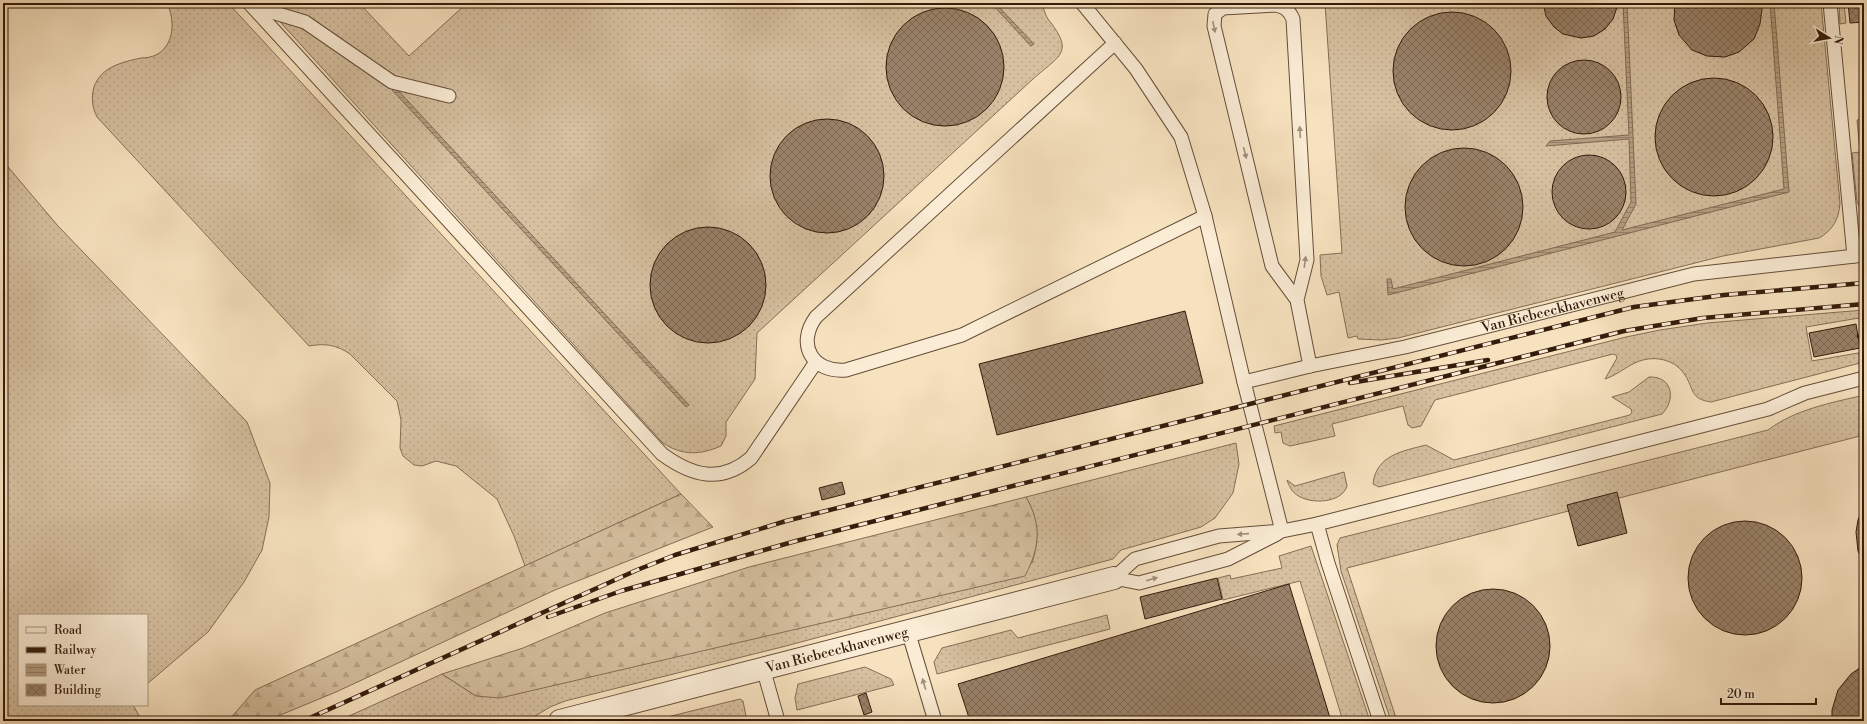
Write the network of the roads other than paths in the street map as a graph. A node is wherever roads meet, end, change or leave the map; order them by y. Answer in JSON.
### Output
{"nodes":[{"id":1,"x":1082,"y":3,"type":"edge"},
{"id":2,"x":1830,"y":3,"type":"edge"},
{"id":3,"x":250,"y":4,"type":"edge"},
{"id":4,"x":1115,"y":43,"type":"junction"},
{"id":5,"x":449,"y":96,"type":"dead end"},
{"id":6,"x":1205,"y":216,"type":"junction"},
{"id":7,"x":1859,"y":256,"type":"edge"},
{"id":8,"x":1297,"y":300,"type":"junction"},
{"id":9,"x":816,"y":362,"type":"junction"},
{"id":10,"x":1310,"y":366,"type":"junction"},
{"id":11,"x":1864,"y":378,"type":"edge"},
{"id":12,"x":1244,"y":382,"type":"junction"},
{"id":13,"x":1317,"y":524,"type":"junction"},
{"id":14,"x":1282,"y":531,"type":"junction"},
{"id":15,"x":1114,"y":578,"type":"junction"},
{"id":16,"x":908,"y":631,"type":"junction"},
{"id":17,"x":763,"y":668,"type":"junction"},
{"id":18,"x":560,"y":721,"type":"edge"},
{"id":19,"x":778,"y":721,"type":"edge"},
{"id":20,"x":935,"y":721,"type":"edge"},
{"id":21,"x":1380,"y":721,"type":"edge"}],
"edges":[{"from":1,"to":4,"type":"lane"},
{"from":2,"to":7,"type":"lane"},
{"from":3,"to":5,"type":"lane"},
{"from":3,"to":9,"type":"lane"},
{"from":4,"to":6,"type":"lane"},
{"from":4,"to":9,"type":"lane"},
{"from":6,"to":9,"type":"lane"},
{"from":6,"to":12,"type":"lane"},
{"from":7,"to":10,"type":"lane","name":"Van Riebeeckhavenweg"},
{"from":8,"to":8,"type":"lane","one_way":true},
{"from":8,"to":10,"type":"lane"},
{"from":10,"to":12,"type":"lane","name":"Van Riebeeckhavenweg"},
{"from":11,"to":13,"type":"lane","name":"Van Riebeeckhavenweg"},
{"from":12,"to":14,"type":"lane"},
{"from":13,"to":14,"type":"lane","name":"Van Riebeeckhavenweg"},
{"from":13,"to":21,"type":"lane"},
{"from":15,"to":14,"type":"lane","name":"Van Riebeeckhavenweg","one_way":true},
{"from":14,"to":15,"type":"lane","name":"Van Riebeeckhavenweg","one_way":true},
{"from":15,"to":16,"type":"street","name":"Van Riebeeckhavenweg"},
{"from":16,"to":17,"type":"street","name":"Van Riebeeckhavenweg"},
{"from":20,"to":16,"type":"lane","one_way":true},
{"from":17,"to":18,"type":"street","name":"Van Riebeeckhavenweg"},
{"from":17,"to":19,"type":"lane"}]}
